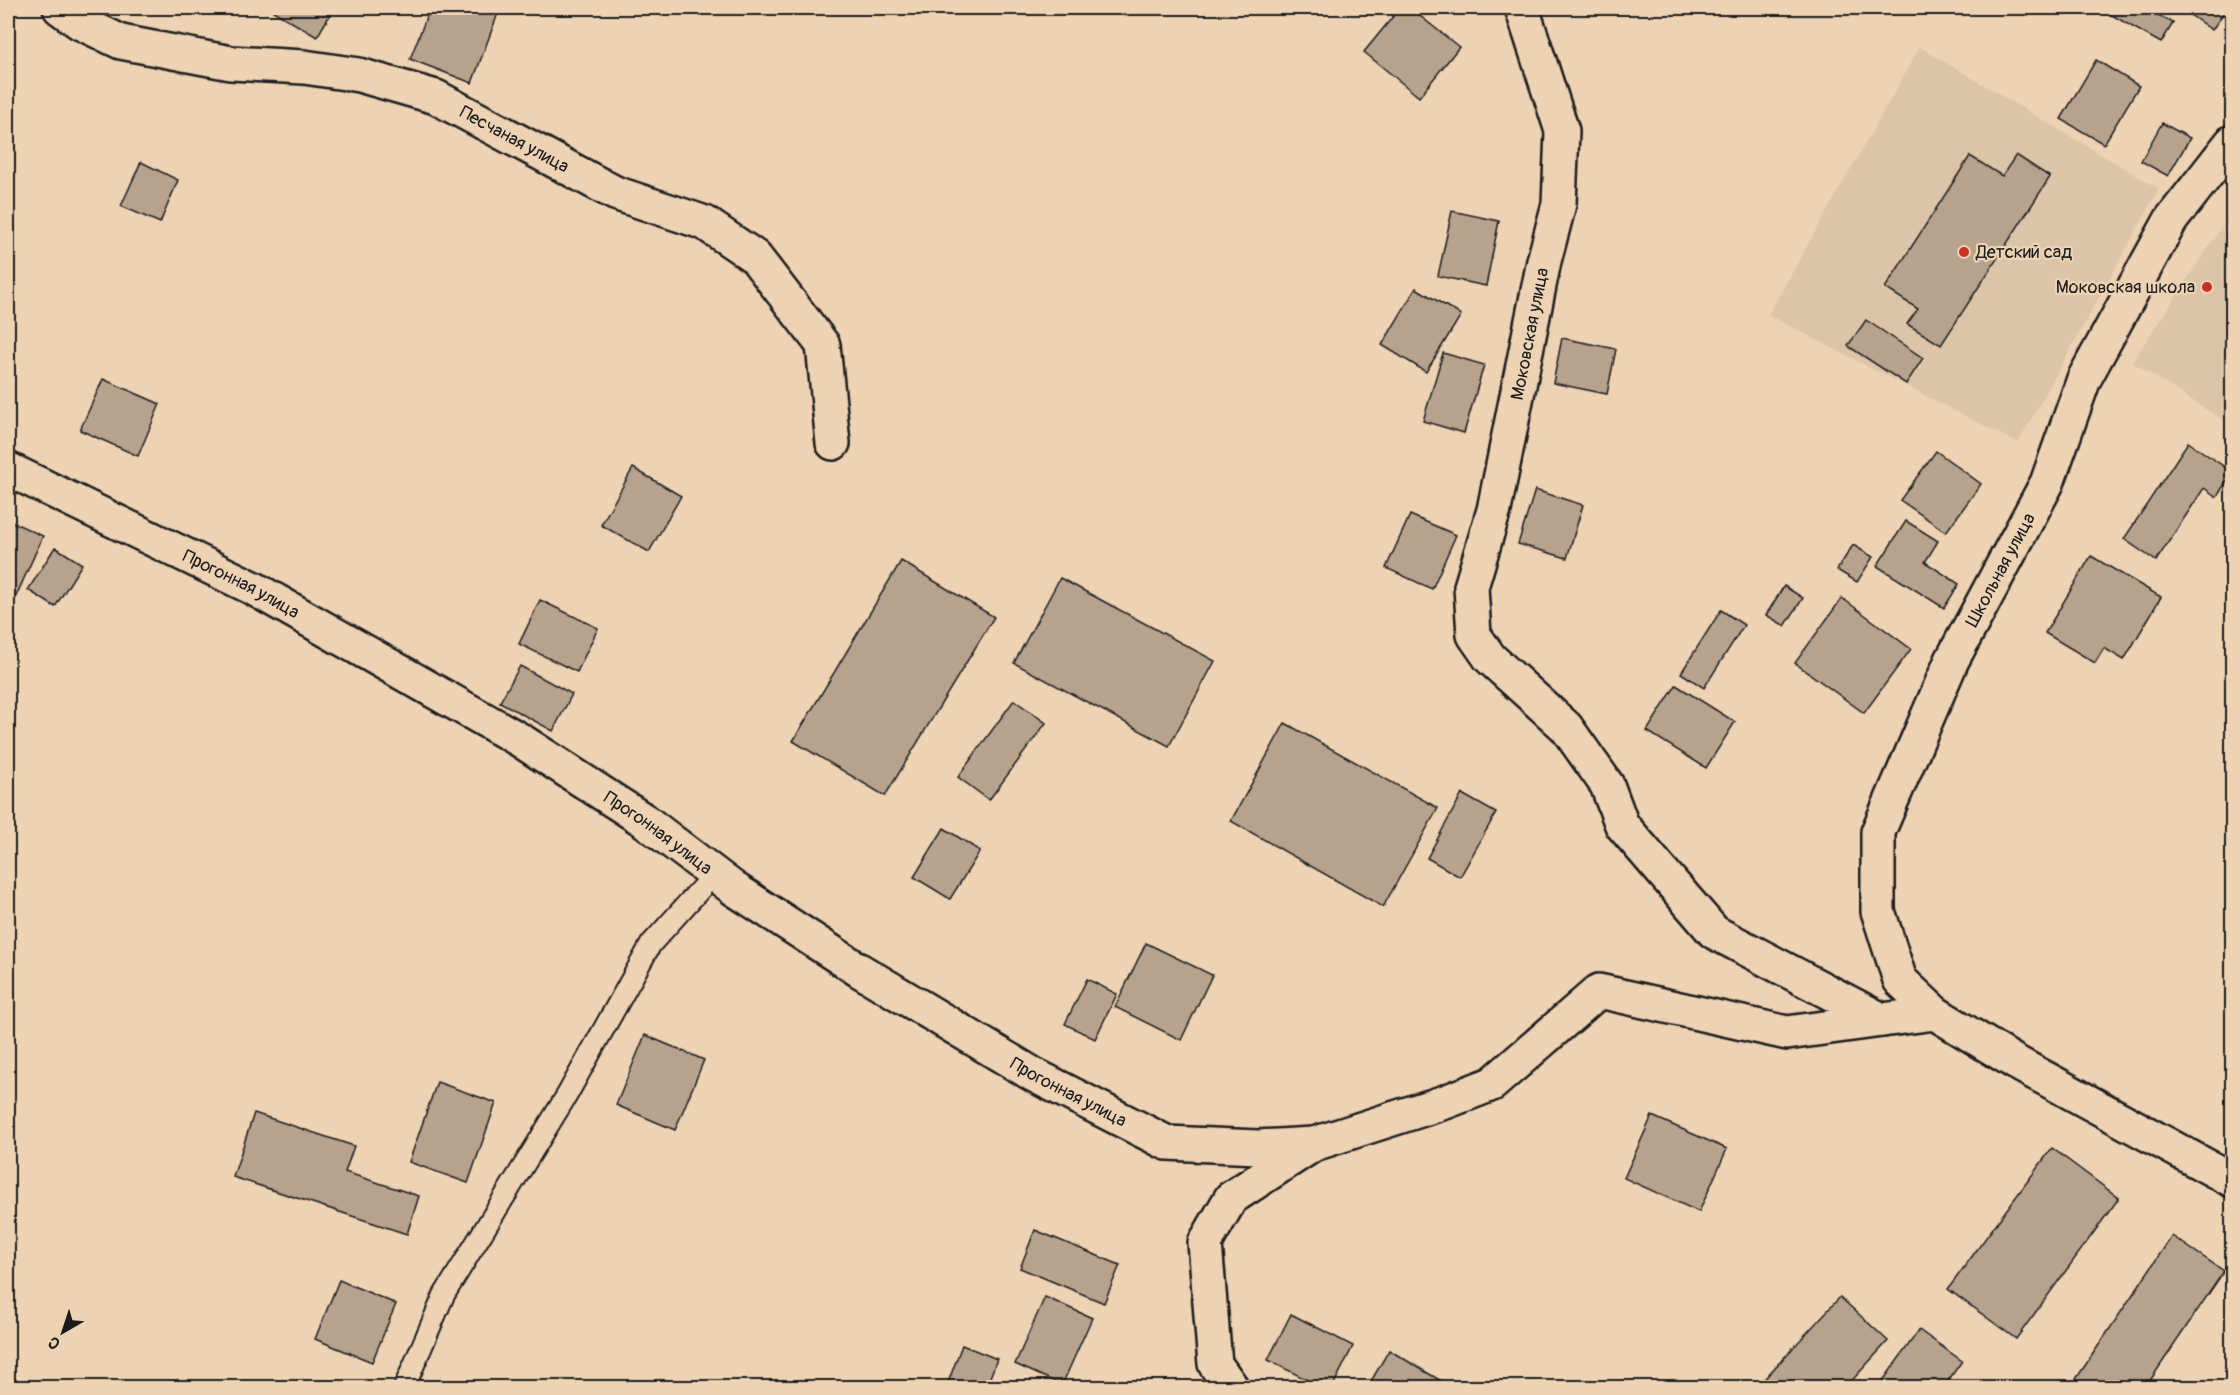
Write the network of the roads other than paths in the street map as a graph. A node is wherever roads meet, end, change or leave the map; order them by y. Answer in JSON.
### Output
{"nodes":[{"id":1,"x":60,"y":8,"type":"edge"},
{"id":2,"x":1522,"y":8,"type":"edge"},
{"id":3,"x":2232,"y":142,"type":"edge"},
{"id":4,"x":833,"y":443,"type":"dead end"},
{"id":5,"x":8,"y":469,"type":"edge"},
{"id":6,"x":714,"y":874,"type":"junction"},
{"id":7,"x":1935,"y":1013,"type":"junction"},
{"id":8,"x":1882,"y":1020,"type":"junction"},
{"id":9,"x":1314,"y":1144,"type":"junction"},
{"id":10,"x":2232,"y":1180,"type":"edge"},
{"id":11,"x":404,"y":1388,"type":"edge"},
{"id":12,"x":1232,"y":1388,"type":"edge"}],
"edges":[{"from":1,"to":4,"type":"street","name":"Песчаная улица"},
{"from":2,"to":8,"type":"street","name":"Моковская улица"},
{"from":3,"to":7,"type":"street","name":"Школьная улица"},
{"from":5,"to":6,"type":"street","name":"Прогонная улица"},
{"from":6,"to":9,"type":"street","name":"Прогонная улица"},
{"from":6,"to":11,"type":"lane"},
{"from":7,"to":8,"type":"street"},
{"from":7,"to":10,"type":"street","name":"Школьная улица"},
{"from":8,"to":9,"type":"street"},
{"from":9,"to":12,"type":"street"}]}
